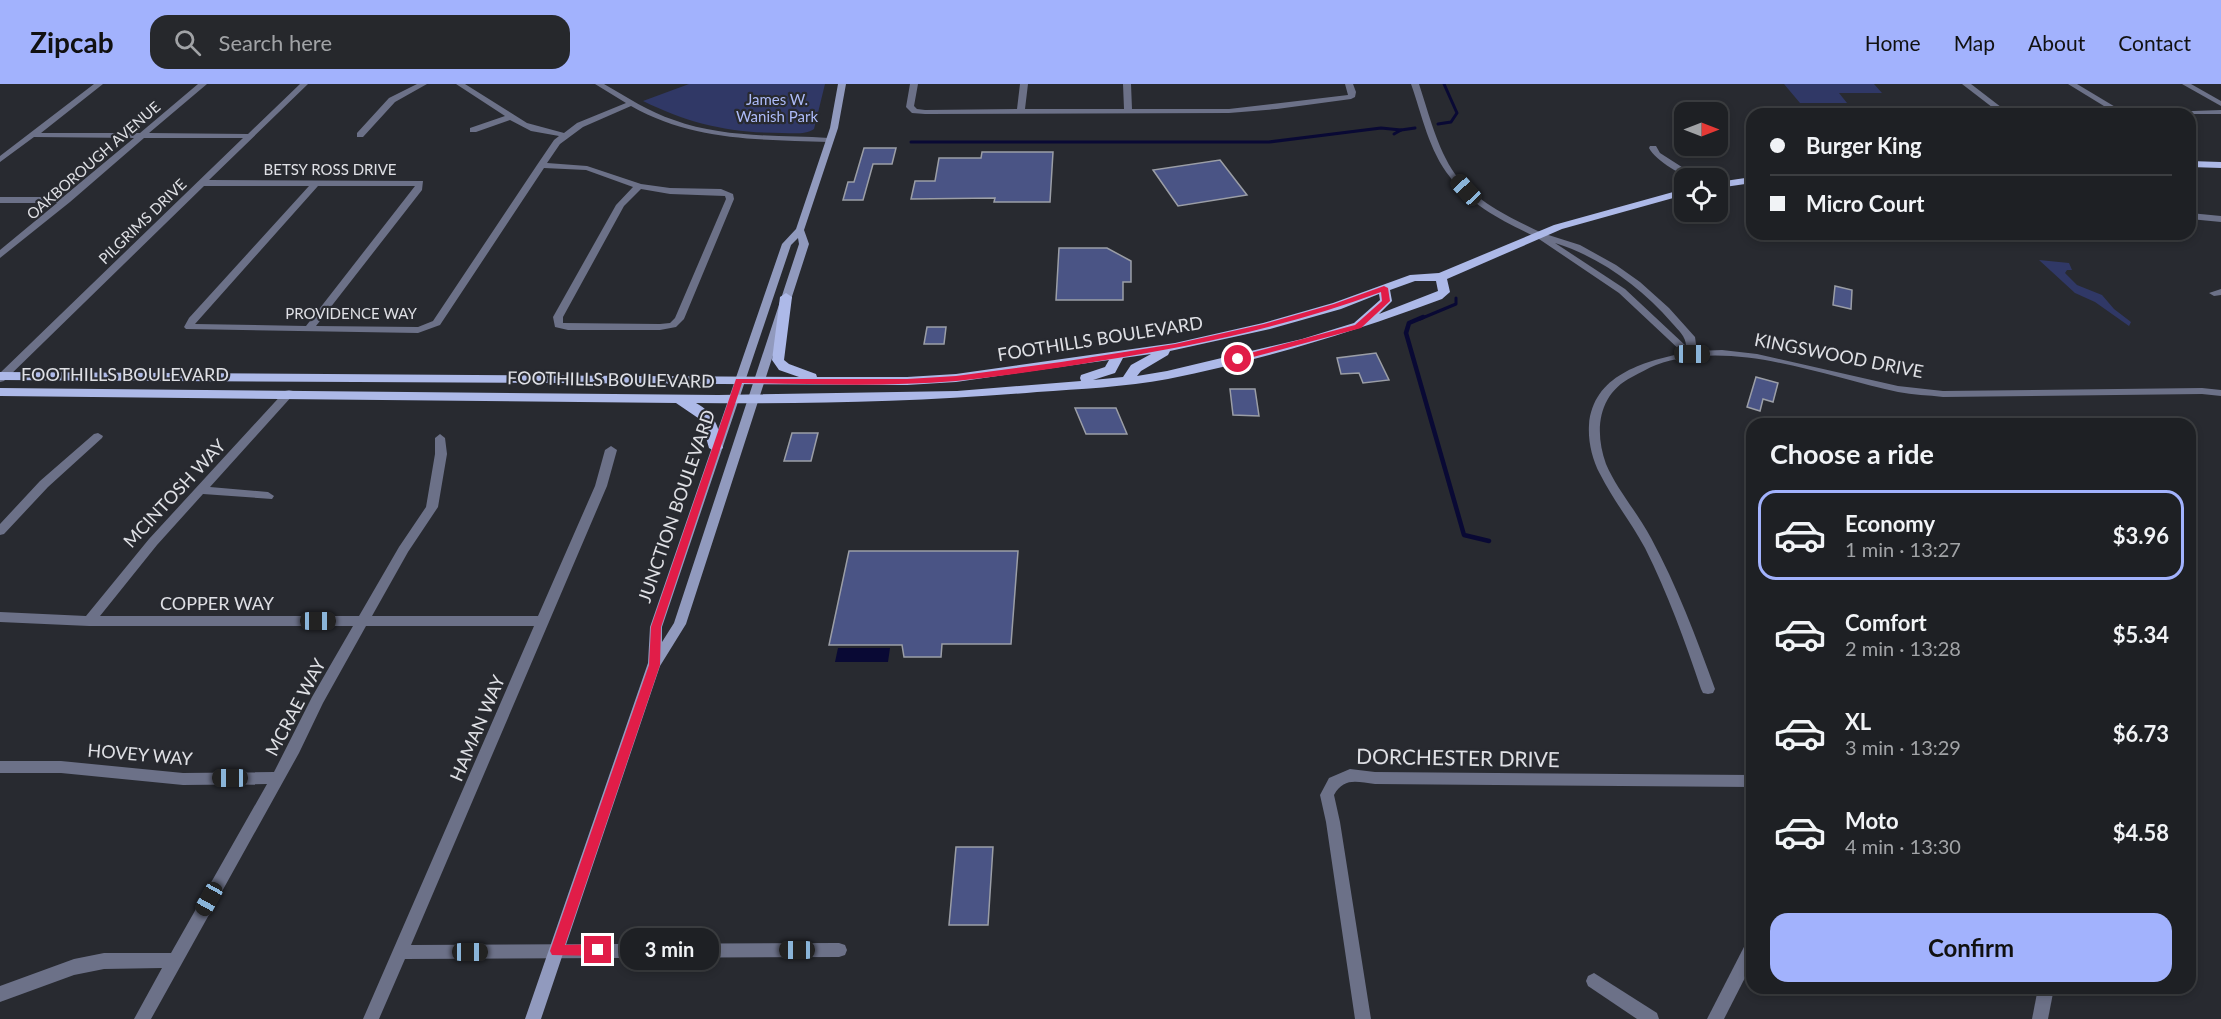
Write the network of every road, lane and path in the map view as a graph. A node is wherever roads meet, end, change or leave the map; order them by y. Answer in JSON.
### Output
{"nodes":[{"id":1,"x":99,"y":84,"type":"edge"},
{"id":2,"x":203,"y":84,"type":"edge"},
{"id":3,"x":304,"y":84,"type":"edge"},
{"id":4,"x":423,"y":84,"type":"edge"},
{"id":5,"x":460,"y":84,"type":"edge"},
{"id":6,"x":599,"y":84,"type":"edge"},
{"id":7,"x":842,"y":84,"type":"edge"},
{"id":8,"x":914,"y":84,"type":"edge"},
{"id":9,"x":1024,"y":84,"type":"edge"},
{"id":10,"x":1127,"y":84,"type":"edge"},
{"id":11,"x":1349,"y":84,"type":"edge"},
{"id":12,"x":1415,"y":84,"type":"edge"},
{"id":13,"x":1966,"y":84,"type":"edge"},
{"id":14,"x":2072,"y":84,"type":"edge"},
{"id":15,"x":2186,"y":84,"type":"edge"},
{"id":16,"x":632,"y":103,"type":"junction"},
{"id":17,"x":2221,"y":104,"type":"edge"},
{"id":18,"x":1998,"y":108,"type":"edge"},
{"id":19,"x":2113,"y":108,"type":"edge"},
{"id":20,"x":1021,"y":111,"type":"junction"},
{"id":21,"x":1128,"y":111,"type":"junction"},
{"id":22,"x":2221,"y":112,"type":"edge"},
{"id":23,"x":2196,"y":113,"type":"edge"},
{"id":24,"x":510,"y":117,"type":"junction"},
{"id":25,"x":473,"y":130,"type":"dead end"},
{"id":26,"x":33,"y":135,"type":"junction"},
{"id":27,"x":143,"y":135,"type":"junction"},
{"id":28,"x":360,"y":135,"type":"dead end"},
{"id":29,"x":564,"y":135,"type":"junction"},
{"id":30,"x":250,"y":136,"type":"junction"},
{"id":31,"x":829,"y":140,"type":"junction"},
{"id":32,"x":1653,"y":148,"type":"dead end"},
{"id":33,"x":0,"y":160,"type":"edge"},
{"id":34,"x":541,"y":165,"type":"junction"},
{"id":35,"x":2196,"y":165,"type":"edge"},
{"id":36,"x":2221,"y":165,"type":"edge"},
{"id":37,"x":1676,"y":168,"type":"edge"},
{"id":38,"x":1746,"y":181,"type":"edge"},
{"id":39,"x":201,"y":183,"type":"junction"},
{"id":40,"x":316,"y":183,"type":"junction"},
{"id":41,"x":1728,"y":184,"type":"edge"},
{"id":42,"x":639,"y":186,"type":"junction"},
{"id":43,"x":1674,"y":195,"type":"edge"},
{"id":44,"x":0,"y":200,"type":"edge"},
{"id":45,"x":67,"y":200,"type":"junction"},
{"id":46,"x":2196,"y":217,"type":"edge"},
{"id":47,"x":2221,"y":219,"type":"edge"},
{"id":48,"x":800,"y":230,"type":"junction"},
{"id":49,"x":1539,"y":235,"type":"junction"},
{"id":50,"x":0,"y":255,"type":"edge"},
{"id":51,"x":1441,"y":277,"type":"junction"},
{"id":52,"x":1384,"y":288,"type":"junction"},
{"id":53,"x":786,"y":297,"type":"junction"},
{"id":54,"x":1358,"y":327,"type":"junction"},
{"id":55,"x":309,"y":328,"type":"junction"},
{"id":56,"x":1175,"y":346,"type":"junction"},
{"id":57,"x":1692,"y":354,"type":"junction"},
{"id":58,"x":1118,"y":356,"type":"junction"},
{"id":59,"x":1,"y":377,"type":"edge"},
{"id":60,"x":739,"y":381,"type":"junction"},
{"id":61,"x":758,"y":381,"type":"junction"},
{"id":62,"x":826,"y":381,"type":"junction"},
{"id":63,"x":1127,"y":381,"type":"junction"},
{"id":64,"x":1060,"y":386,"type":"junction"},
{"id":65,"x":0,"y":392,"type":"edge"},
{"id":66,"x":289,"y":393,"type":"junction"},
{"id":67,"x":2221,"y":393,"type":"edge"},
{"id":68,"x":673,"y":399,"type":"junction"},
{"id":69,"x":733,"y":399,"type":"junction"},
{"id":70,"x":752,"y":399,"type":"junction"},
{"id":71,"x":98,"y":436,"type":"dead end"},
{"id":72,"x":440,"y":438,"type":"dead end"},
{"id":73,"x":716,"y":448,"type":"junction"},
{"id":74,"x":611,"y":450,"type":"dead end"},
{"id":75,"x":201,"y":490,"type":"junction"},
{"id":76,"x":268,"y":496,"type":"dead end"},
{"id":77,"x":0,"y":531,"type":"edge"},
{"id":78,"x":0,"y":616,"type":"edge"},
{"id":79,"x":89,"y":621,"type":"junction"},
{"id":80,"x":363,"y":621,"type":"junction"},
{"id":81,"x":542,"y":621,"type":"junction"},
{"id":82,"x":654,"y":665,"type":"junction"},
{"id":83,"x":1708,"y":689,"type":"dead end"},
{"id":84,"x":0,"y":767,"type":"edge"},
{"id":85,"x":278,"y":778,"type":"junction"},
{"id":86,"x":1746,"y":784,"type":"edge"},
{"id":87,"x":839,"y":950,"type":"dead end"},
{"id":88,"x":556,"y":951,"type":"junction"},
{"id":89,"x":400,"y":952,"type":"junction"},
{"id":90,"x":175,"y":960,"type":"junction"},
{"id":91,"x":1746,"y":960,"type":"edge"},
{"id":92,"x":1594,"y":981,"type":"dead end"},
{"id":93,"x":0,"y":994,"type":"edge"},
{"id":94,"x":2045,"y":994,"type":"edge"},
{"id":95,"x":142,"y":1019,"type":"edge"},
{"id":96,"x":371,"y":1019,"type":"edge"},
{"id":97,"x":533,"y":1019,"type":"edge"},
{"id":98,"x":1363,"y":1019,"type":"edge"},
{"id":99,"x":1651,"y":1019,"type":"edge"},
{"id":100,"x":1715,"y":1019,"type":"edge"},
{"id":101,"x":2040,"y":1019,"type":"edge"}],
"edges":[{"from":1,"to":26,"type":"street"},
{"from":2,"to":27,"type":"street","name":"OAKBOROUGH AVENUE"},
{"from":3,"to":30,"type":"street","name":"PILGRIMS DRIVE"},
{"from":4,"to":28,"type":"street"},
{"from":5,"to":24,"type":"street"},
{"from":6,"to":16,"type":"street"},
{"from":7,"to":31,"type":"main road","name":"JUNCTION BOULEVARD"},
{"from":8,"to":20,"type":"street"},
{"from":9,"to":20,"type":"street"},
{"from":10,"to":21,"type":"street"},
{"from":11,"to":21,"type":"street"},
{"from":12,"to":49,"type":"street"},
{"from":13,"to":18,"type":"street"},
{"from":14,"to":19,"type":"street"},
{"from":15,"to":17,"type":"street"},
{"from":16,"to":29,"type":"street","name":"PROVIDENCE WAY"},
{"from":16,"to":31,"type":"street"},
{"from":20,"to":21,"type":"street"},
{"from":22,"to":23,"type":"street"},
{"from":24,"to":25,"type":"street"},
{"from":24,"to":29,"type":"street"},
{"from":26,"to":27,"type":"street"},
{"from":26,"to":33,"type":"street"},
{"from":27,"to":30,"type":"street"},
{"from":27,"to":45,"type":"street","name":"OAKBOROUGH AVENUE"},
{"from":29,"to":34,"type":"street","name":"PROVIDENCE WAY"},
{"from":30,"to":39,"type":"street","name":"PILGRIMS DRIVE"},
{"from":31,"to":48,"type":"main road","name":"JUNCTION BOULEVARD"},
{"from":32,"to":37,"type":"street"},
{"from":34,"to":42,"type":"street"},
{"from":34,"to":55,"type":"street","name":"PROVIDENCE WAY"},
{"from":35,"to":36,"type":"main road"},
{"from":38,"to":41,"type":"main road"},
{"from":39,"to":40,"type":"street","name":"BETSY ROSS DRIVE"},
{"from":39,"to":59,"type":"street","name":"PILGRIMS DRIVE"},
{"from":40,"to":55,"type":"street","name":"BETSY ROSS DRIVE"},
{"from":40,"to":55,"type":"street","name":"PROVIDENCE WAY"},
{"from":42,"to":42,"type":"street"},
{"from":43,"to":49,"type":"main road","name":"FOOTHILLS BOULEVARD"},
{"from":44,"to":45,"type":"street"},
{"from":45,"to":50,"type":"street","name":"OAKBOROUGH AVENUE"},
{"from":46,"to":47,"type":"street"},
{"from":48,"to":53,"type":"main road","name":"JUNCTION BOULEVARD"},
{"from":48,"to":60,"type":"main road","name":"JUNCTION BOULEVARD"},
{"from":49,"to":51,"type":"main road","name":"FOOTHILLS BOULEVARD"},
{"from":49,"to":57,"type":"street"},
{"from":49,"to":57,"type":"street"},
{"from":51,"to":52,"type":"main road","name":"FOOTHILLS BOULEVARD"},
{"from":51,"to":54,"type":"main road","name":"FOOTHILLS BOULEVARD"},
{"from":52,"to":54,"type":"main road"},
{"from":52,"to":56,"type":"main road","name":"FOOTHILLS BOULEVARD"},
{"from":53,"to":61,"type":"main road","name":"JUNCTION BOULEVARD"},
{"from":53,"to":62,"type":"main road"},
{"from":54,"to":63,"type":"main road","name":"FOOTHILLS BOULEVARD"},
{"from":56,"to":58,"type":"main road","name":"FOOTHILLS BOULEVARD"},
{"from":56,"to":63,"type":"main road"},
{"from":57,"to":67,"type":"street","name":"KINGSWOOD DRIVE"},
{"from":57,"to":83,"type":"street","name":"KINGSWOOD DRIVE"},
{"from":58,"to":62,"type":"main road","name":"FOOTHILLS BOULEVARD"},
{"from":58,"to":64,"type":"main road"},
{"from":59,"to":60,"type":"main road","name":"FOOTHILLS BOULEVARD"},
{"from":60,"to":61,"type":"main road","name":"FOOTHILLS BOULEVARD"},
{"from":60,"to":69,"type":"main road","name":"JUNCTION BOULEVARD"},
{"from":61,"to":62,"type":"main road","name":"FOOTHILLS BOULEVARD"},
{"from":61,"to":70,"type":"main road","name":"JUNCTION BOULEVARD"},
{"from":63,"to":64,"type":"main road","name":"FOOTHILLS BOULEVARD"},
{"from":64,"to":70,"type":"main road","name":"FOOTHILLS BOULEVARD"},
{"from":65,"to":66,"type":"main road","name":"FOOTHILLS BOULEVARD"},
{"from":66,"to":68,"type":"main road","name":"FOOTHILLS BOULEVARD"},
{"from":66,"to":75,"type":"street","name":"MCINTOSH WAY"},
{"from":68,"to":69,"type":"main road","name":"FOOTHILLS BOULEVARD"},
{"from":68,"to":73,"type":"main road"},
{"from":69,"to":70,"type":"main road","name":"FOOTHILLS BOULEVARD"},
{"from":69,"to":73,"type":"main road","name":"JUNCTION BOULEVARD"},
{"from":70,"to":82,"type":"main road","name":"JUNCTION BOULEVARD"},
{"from":71,"to":77,"type":"street"},
{"from":72,"to":80,"type":"street","name":"MCRAE WAY"},
{"from":73,"to":82,"type":"main road","name":"JUNCTION BOULEVARD"},
{"from":74,"to":81,"type":"street","name":"HAMAN WAY"},
{"from":75,"to":76,"type":"street"},
{"from":75,"to":79,"type":"street","name":"MCINTOSH WAY"},
{"from":78,"to":79,"type":"street","name":"COPPER WAY"},
{"from":79,"to":80,"type":"street","name":"COPPER WAY"},
{"from":80,"to":81,"type":"street","name":"COPPER WAY"},
{"from":80,"to":85,"type":"street","name":"MCRAE WAY"},
{"from":81,"to":89,"type":"street","name":"HAMAN WAY"},
{"from":82,"to":88,"type":"main road","name":"JUNCTION BOULEVARD"},
{"from":84,"to":85,"type":"street","name":"HOVEY WAY"},
{"from":85,"to":90,"type":"street","name":"MCRAE WAY"},
{"from":86,"to":98,"type":"street","name":"DORCHESTER DRIVE"},
{"from":87,"to":88,"type":"street"},
{"from":88,"to":89,"type":"street"},
{"from":88,"to":97,"type":"main road","name":"JUNCTION BOULEVARD"},
{"from":89,"to":96,"type":"street","name":"HAMAN WAY"},
{"from":90,"to":93,"type":"street"},
{"from":90,"to":95,"type":"street","name":"MCRAE WAY"},
{"from":91,"to":100,"type":"street"},
{"from":92,"to":99,"type":"street"},
{"from":94,"to":101,"type":"street"}]}
